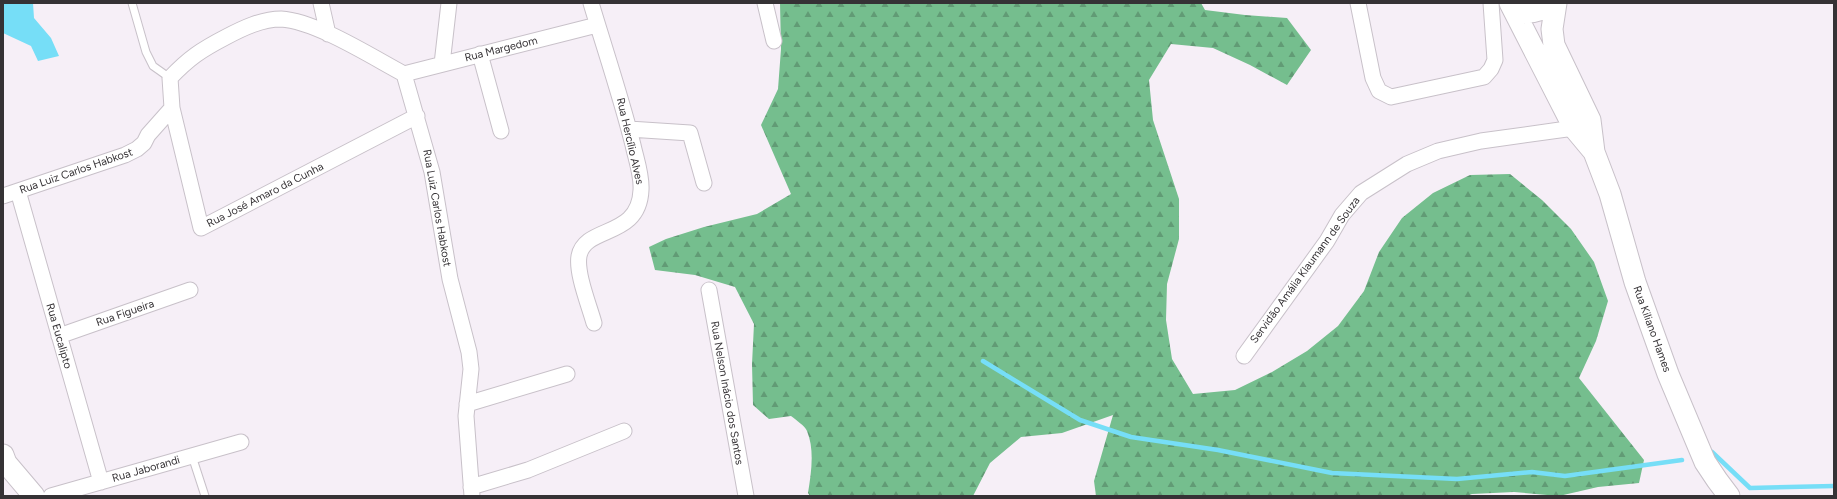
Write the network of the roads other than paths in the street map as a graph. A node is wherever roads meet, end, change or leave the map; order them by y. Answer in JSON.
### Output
{"nodes":[{"id":1,"x":132,"y":3,"type":"edge"},
{"id":2,"x":321,"y":3,"type":"edge"},
{"id":3,"x":450,"y":3,"type":"edge"},
{"id":4,"x":591,"y":3,"type":"edge"},
{"id":5,"x":766,"y":3,"type":"edge"},
{"id":6,"x":1358,"y":3,"type":"edge"},
{"id":7,"x":1491,"y":3,"type":"edge"},
{"id":8,"x":1551,"y":3,"type":"edge"},
{"id":9,"x":1556,"y":3,"type":"edge"},
{"id":10,"x":1513,"y":8,"type":"edge"},
{"id":11,"x":597,"y":24,"type":"junction"},
{"id":12,"x":328,"y":34,"type":"junction"},
{"id":13,"x":774,"y":41,"type":"dead end"},
{"id":14,"x":480,"y":54,"type":"junction"},
{"id":15,"x":442,"y":64,"type":"junction"},
{"id":16,"x":404,"y":74,"type":"junction"},
{"id":17,"x":170,"y":78,"type":"junction"},
{"id":18,"x":172,"y":108,"type":"junction"},
{"id":19,"x":417,"y":116,"type":"junction"},
{"id":20,"x":1574,"y":128,"type":"junction"},
{"id":21,"x":629,"y":129,"type":"junction"},
{"id":22,"x":501,"y":131,"type":"dead end"},
{"id":23,"x":1594,"y":152,"type":"junction"},
{"id":24,"x":704,"y":183,"type":"dead end"},
{"id":25,"x":18,"y":191,"type":"junction"},
{"id":26,"x":3,"y":196,"type":"edge"},
{"id":27,"x":190,"y":290,"type":"dead end"},
{"id":28,"x":709,"y":290,"type":"dead end"},
{"id":29,"x":594,"y":323,"type":"dead end"},
{"id":30,"x":59,"y":336,"type":"junction"},
{"id":31,"x":1244,"y":356,"type":"dead end"},
{"id":32,"x":567,"y":374,"type":"dead end"},
{"id":33,"x":467,"y":404,"type":"junction"},
{"id":34,"x":624,"y":431,"type":"dead end"},
{"id":35,"x":241,"y":442,"type":"dead end"},
{"id":36,"x":3,"y":455,"type":"edge"},
{"id":37,"x":192,"y":456,"type":"junction"},
{"id":38,"x":101,"y":482,"type":"junction"},
{"id":39,"x":471,"y":492,"type":"edge"},
{"id":40,"x":34,"y":496,"type":"edge"},
{"id":41,"x":51,"y":496,"type":"edge"},
{"id":42,"x":205,"y":496,"type":"edge"},
{"id":43,"x":746,"y":496,"type":"edge"},
{"id":44,"x":1729,"y":496,"type":"edge"}],
"edges":[{"from":1,"to":17,"type":"lane"},
{"from":2,"to":12,"type":"street"},
{"from":3,"to":15,"type":"street"},
{"from":4,"to":11,"type":"street","name":"Rua Hercílio Alves"},
{"from":5,"to":13,"type":"street"},
{"from":6,"to":7,"type":"street"},
{"from":8,"to":10,"type":"main road"},
{"from":9,"to":23,"type":"main road","name":"Rua Kiliano Hames"},
{"from":10,"to":20,"type":"main road","name":"Rua Kiliano Hames"},
{"from":11,"to":14,"type":"street","name":"Rua Margedom"},
{"from":11,"to":21,"type":"street","name":"Rua Hercílio Alves"},
{"from":12,"to":16,"type":"street"},
{"from":12,"to":17,"type":"street"},
{"from":14,"to":15,"type":"street","name":"Rua Margedom"},
{"from":14,"to":22,"type":"street"},
{"from":15,"to":16,"type":"street","name":"Rua Margedom"},
{"from":16,"to":19,"type":"street","name":"Rua Luiz Carlos Habkost"},
{"from":17,"to":18,"type":"street"},
{"from":18,"to":19,"type":"street","name":"Rua José Amaro da Cunha"},
{"from":18,"to":25,"type":"street","name":"Rua Luiz Carlos Habkost"},
{"from":19,"to":33,"type":"street","name":"Rua Luiz Carlos Habkost"},
{"from":20,"to":23,"type":"main road","name":"Rua Kiliano Hames"},
{"from":20,"to":31,"type":"street","name":"Servidão Amália Klaumann de Souza"},
{"from":21,"to":24,"type":"street"},
{"from":21,"to":29,"type":"street","name":"Rua Hercílio Alves"},
{"from":23,"to":44,"type":"main road","name":"Rua Kiliano Hames"},
{"from":25,"to":26,"type":"street","name":"Rua Luiz Carlos Habkost"},
{"from":25,"to":30,"type":"street","name":"Rua Eucalipto"},
{"from":27,"to":30,"type":"street","name":"Rua Figueira"},
{"from":28,"to":43,"type":"street","name":"Rua Nelson Inácio dos Santos"},
{"from":30,"to":38,"type":"street","name":"Rua Eucalipto"},
{"from":32,"to":33,"type":"street"},
{"from":33,"to":39,"type":"street","name":"Rua Luiz Carlos Habkost"},
{"from":34,"to":39,"type":"street"},
{"from":35,"to":37,"type":"street","name":"Rua Jaborandi"},
{"from":36,"to":40,"type":"main road"},
{"from":37,"to":38,"type":"street","name":"Rua Jaborandi"},
{"from":37,"to":42,"type":"lane"},
{"from":38,"to":41,"type":"street","name":"Rua Jaborandi"}]}
